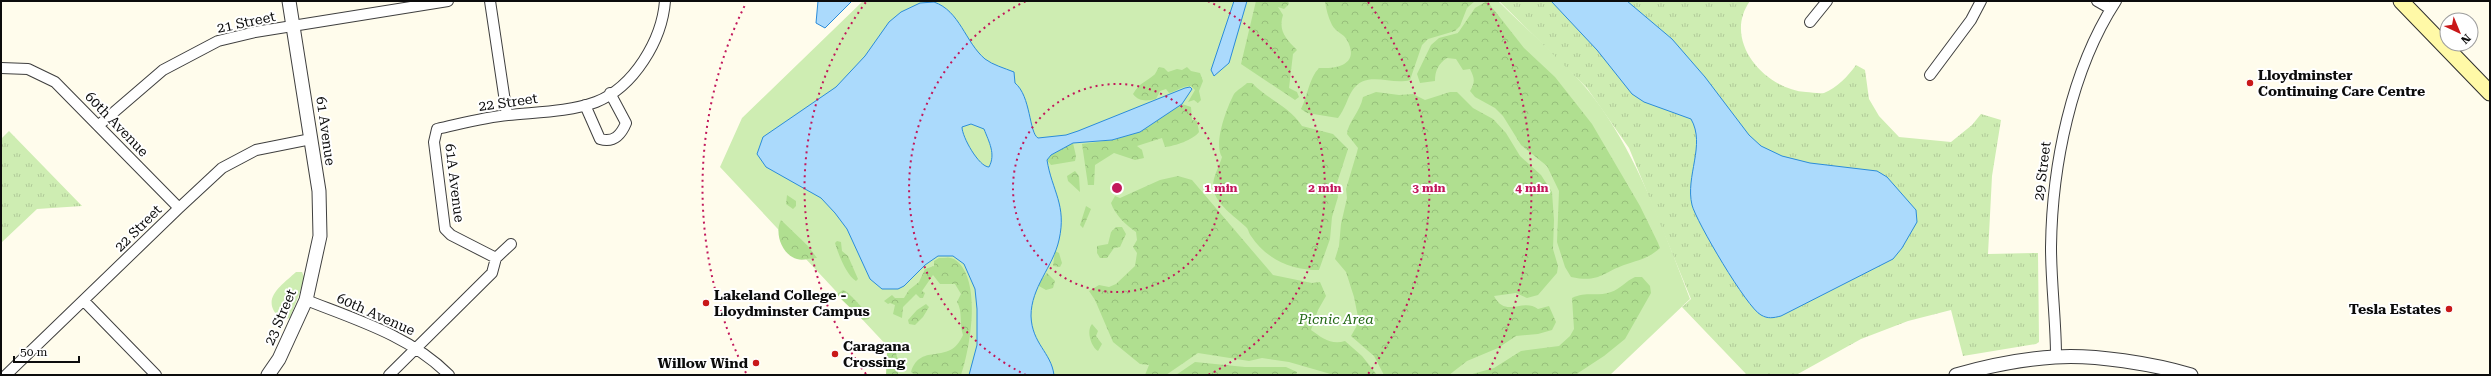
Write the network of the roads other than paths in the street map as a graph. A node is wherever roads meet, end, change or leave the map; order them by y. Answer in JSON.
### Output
{"nodes":[{"id":1,"x":289,"y":1,"type":"edge"},
{"id":2,"x":448,"y":1,"type":"edge"},
{"id":3,"x":490,"y":1,"type":"edge"},
{"id":4,"x":665,"y":1,"type":"edge"},
{"id":5,"x":1827,"y":1,"type":"edge"},
{"id":6,"x":1981,"y":1,"type":"edge"},
{"id":7,"x":2097,"y":1,"type":"edge"},
{"id":8,"x":2401,"y":1,"type":"edge"},
{"id":9,"x":2114,"y":5,"type":"edge"},
{"id":10,"x":1810,"y":22,"type":"dead end"},
{"id":11,"x":294,"y":27,"type":"junction"},
{"id":12,"x":1,"y":68,"type":"edge"},
{"id":13,"x":1930,"y":75,"type":"dead end"},
{"id":14,"x":610,"y":93,"type":"junction"},
{"id":15,"x":2490,"y":93,"type":"edge"},
{"id":16,"x":585,"y":105,"type":"junction"},
{"id":17,"x":507,"y":115,"type":"junction"},
{"id":18,"x":99,"y":125,"type":"junction"},
{"id":19,"x":437,"y":129,"type":"joint"},
{"id":20,"x":311,"y":139,"type":"junction"},
{"id":21,"x":179,"y":208,"type":"junction"},
{"id":22,"x":511,"y":244,"type":"dead end"},
{"id":23,"x":496,"y":258,"type":"junction"},
{"id":24,"x":314,"y":267,"type":"joint"},
{"id":25,"x":306,"y":300,"type":"junction"},
{"id":26,"x":84,"y":301,"type":"junction"},
{"id":27,"x":417,"y":348,"type":"junction"},
{"id":28,"x":2056,"y":356,"type":"junction"},
{"id":29,"x":6,"y":375,"type":"edge"},
{"id":30,"x":156,"y":375,"type":"edge"},
{"id":31,"x":268,"y":375,"type":"edge"},
{"id":32,"x":389,"y":375,"type":"edge"},
{"id":33,"x":449,"y":375,"type":"edge"},
{"id":34,"x":1956,"y":375,"type":"edge"},
{"id":35,"x":2191,"y":375,"type":"edge"}],
"edges":[{"from":1,"to":11,"type":"street","name":"61 Avenue"},
{"from":2,"to":11,"type":"street","name":"21 Street"},
{"from":3,"to":17,"type":"street"},
{"from":4,"to":14,"type":"street","name":"22 Street"},
{"from":5,"to":10,"type":"street"},
{"from":6,"to":13,"type":"street"},
{"from":7,"to":9,"type":"street"},
{"from":8,"to":15,"type":"main road"},
{"from":9,"to":28,"type":"street","name":"29 Street"},
{"from":11,"to":18,"type":"street","name":"21 Street"},
{"from":11,"to":20,"type":"street","name":"61 Avenue"},
{"from":12,"to":18,"type":"street","name":"60th Avenue"},
{"from":14,"to":16,"type":"street","name":"22 Street"},
{"from":14,"to":16,"type":"street"},
{"from":16,"to":17,"type":"street","name":"22 Street"},
{"from":17,"to":19,"type":"street","name":"22 Street"},
{"from":18,"to":21,"type":"street","name":"60th Avenue"},
{"from":19,"to":23,"type":"street","name":"61A Avenue"},
{"from":20,"to":21,"type":"street","name":"22 Street"},
{"from":20,"to":24,"type":"street","name":"61 Avenue"},
{"from":21,"to":26,"type":"street","name":"22 Street"},
{"from":22,"to":23,"type":"street"},
{"from":23,"to":27,"type":"street"},
{"from":24,"to":25,"type":"street","name":"23 Street"},
{"from":25,"to":27,"type":"street","name":"60th Avenue"},
{"from":25,"to":31,"type":"street","name":"23 Street"},
{"from":26,"to":29,"type":"street","name":"22 Street"},
{"from":26,"to":30,"type":"street"},
{"from":27,"to":32,"type":"street"},
{"from":27,"to":33,"type":"street","name":"60th Avenue"},
{"from":28,"to":34,"type":"street"},
{"from":28,"to":35,"type":"street"}]}
